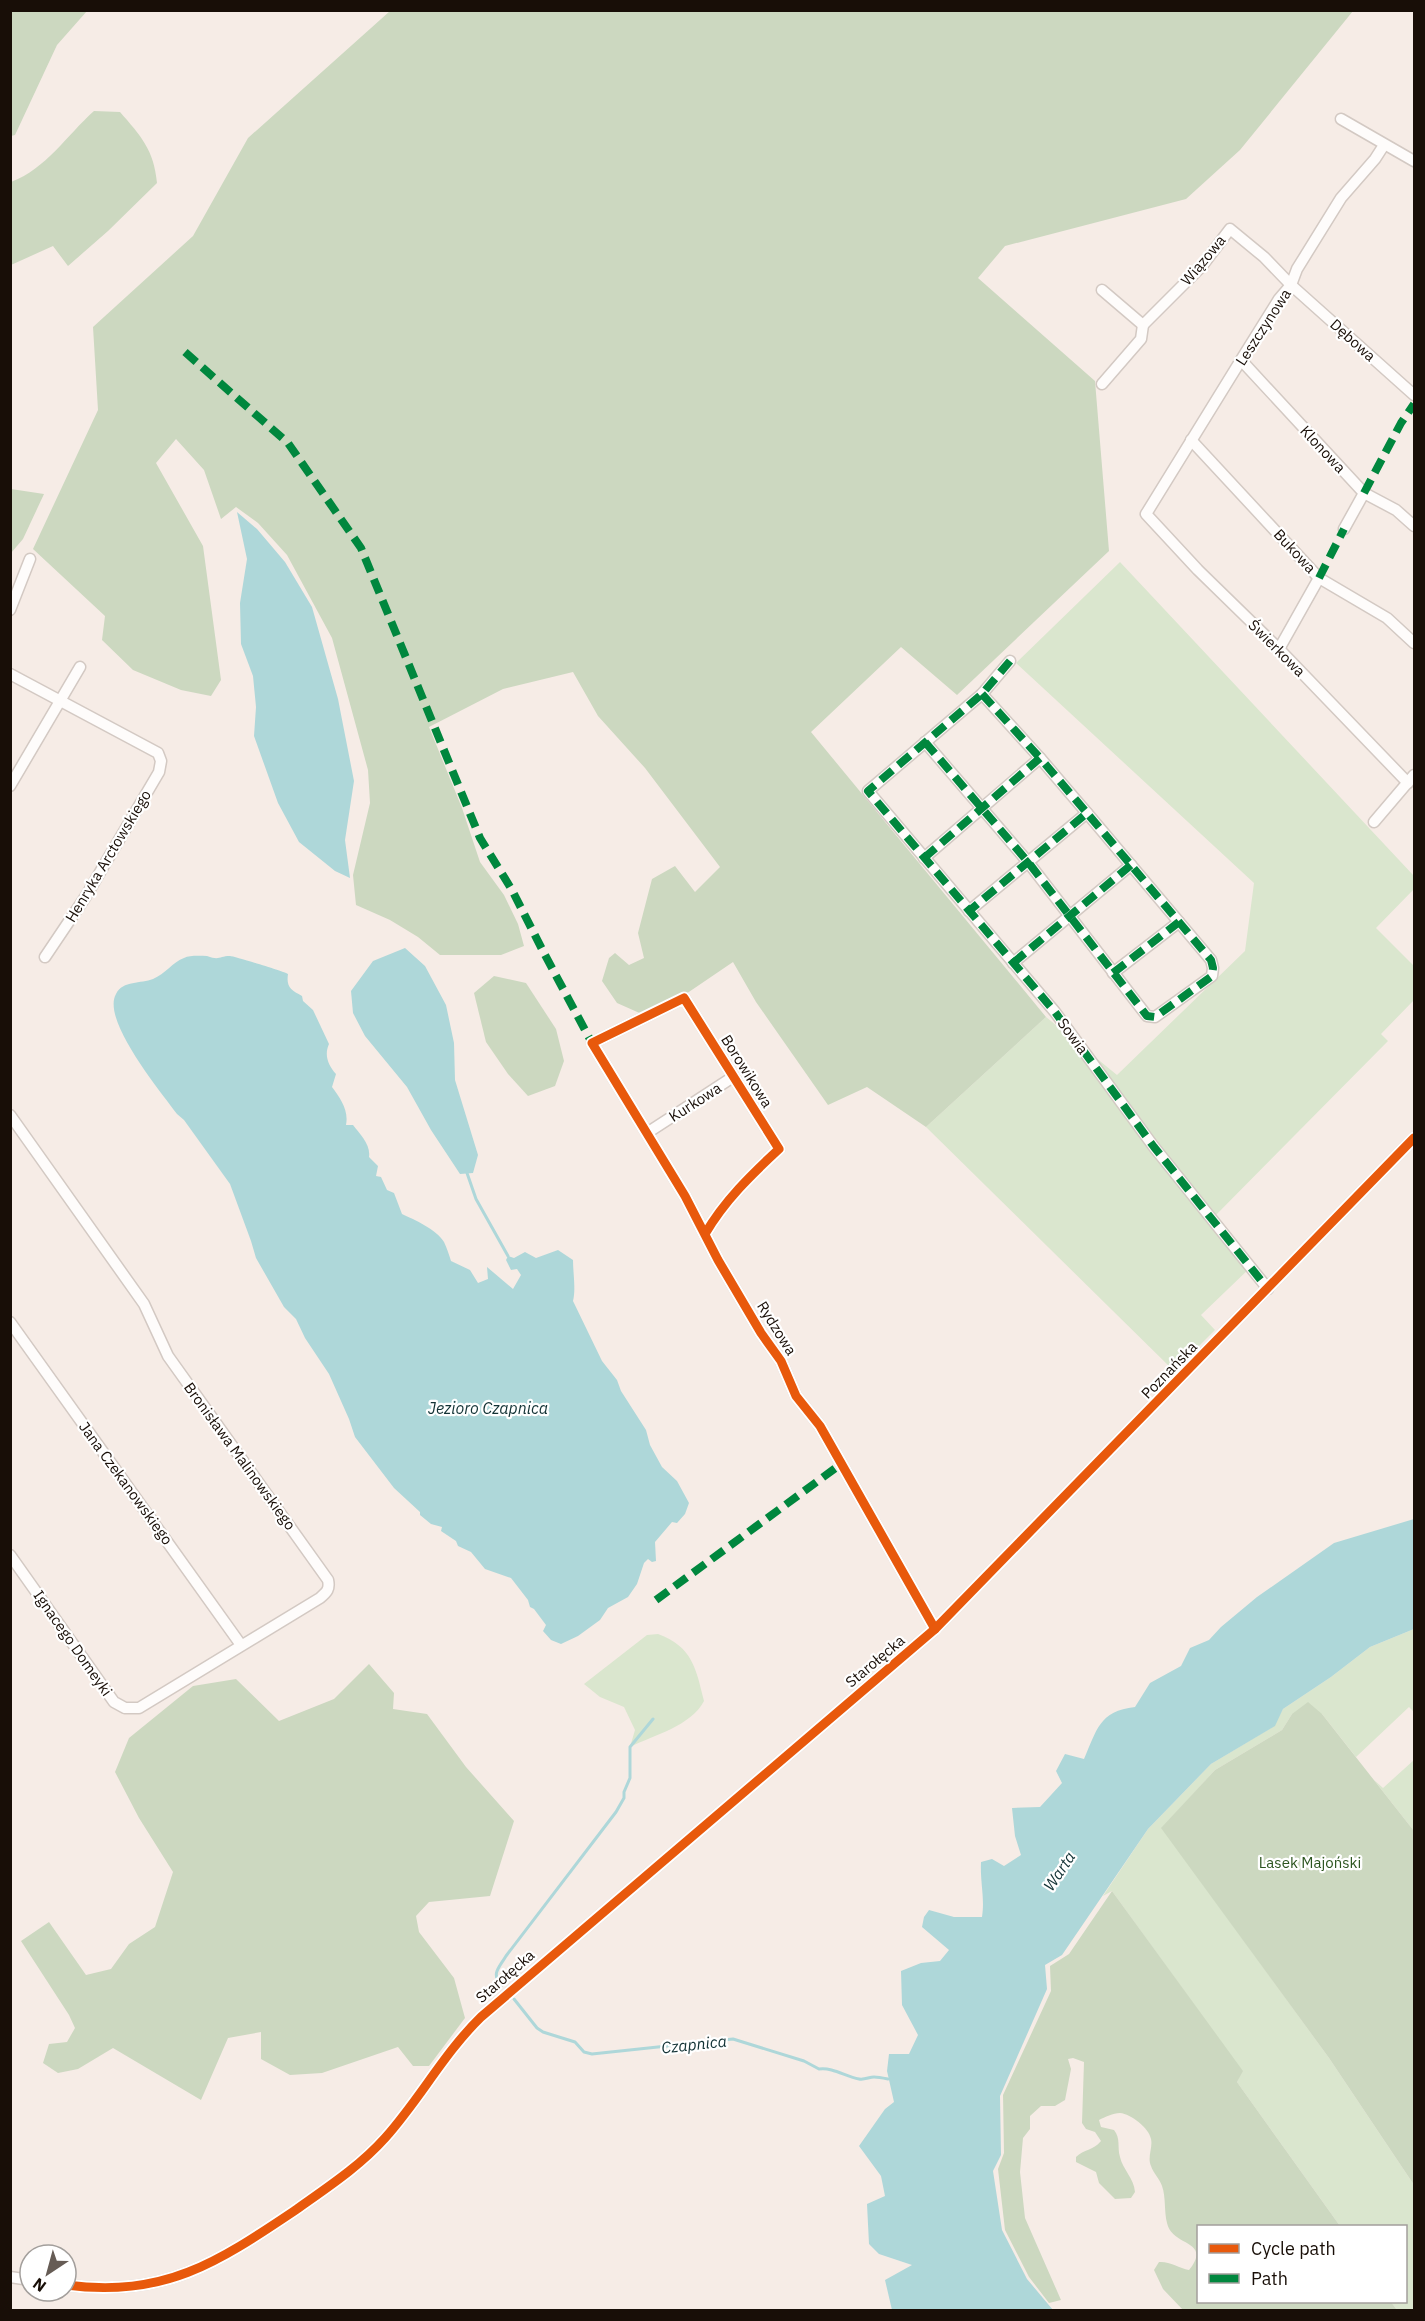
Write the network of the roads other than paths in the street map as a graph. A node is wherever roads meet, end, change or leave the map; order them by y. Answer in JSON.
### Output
{"nodes":[{"id":1,"x":1341,"y":119,"type":"dead end"},
{"id":2,"x":1384,"y":144,"type":"junction"},
{"id":3,"x":1414,"y":161,"type":"edge"},
{"id":4,"x":1291,"y":285,"type":"junction"},
{"id":5,"x":1102,"y":290,"type":"dead end"},
{"id":6,"x":1143,"y":325,"type":"junction"},
{"id":7,"x":1240,"y":360,"type":"junction"},
{"id":8,"x":1102,"y":384,"type":"dead end"},
{"id":9,"x":1414,"y":395,"type":"edge"},
{"id":10,"x":1191,"y":440,"type":"junction"},
{"id":11,"x":1364,"y":493,"type":"junction"},
{"id":12,"x":1146,"y":514,"type":"joint"},
{"id":13,"x":1414,"y":526,"type":"edge"},
{"id":14,"x":1344,"y":529,"type":"dead end"},
{"id":15,"x":30,"y":559,"type":"dead end"},
{"id":16,"x":1319,"y":578,"type":"junction"},
{"id":17,"x":10,"y":610,"type":"edge"},
{"id":18,"x":1414,"y":642,"type":"edge"},
{"id":19,"x":1279,"y":650,"type":"junction"},
{"id":20,"x":1010,"y":661,"type":"dead end"},
{"id":21,"x":80,"y":667,"type":"dead end"},
{"id":22,"x":10,"y":674,"type":"edge"},
{"id":23,"x":981,"y":694,"type":"junction"},
{"id":24,"x":60,"y":702,"type":"junction"},
{"id":25,"x":925,"y":742,"type":"junction"},
{"id":26,"x":1040,"y":758,"type":"junction"},
{"id":27,"x":1411,"y":779,"type":"edge"},
{"id":28,"x":10,"y":786,"type":"edge"},
{"id":29,"x":982,"y":808,"type":"junction"},
{"id":30,"x":1087,"y":813,"type":"junction"},
{"id":31,"x":1374,"y":822,"type":"dead end"},
{"id":32,"x":924,"y":858,"type":"junction"},
{"id":33,"x":1028,"y":862,"type":"junction"},
{"id":34,"x":1131,"y":865,"type":"junction"},
{"id":35,"x":969,"y":911,"type":"junction"},
{"id":36,"x":1069,"y":916,"type":"junction"},
{"id":37,"x":1179,"y":922,"type":"junction"},
{"id":38,"x":45,"y":957,"type":"dead end"},
{"id":39,"x":1013,"y":963,"type":"junction"},
{"id":40,"x":1113,"y":973,"type":"junction"},
{"id":41,"x":592,"y":1043,"type":"joint"},
{"id":42,"x":733,"y":1077,"type":"junction"},
{"id":43,"x":10,"y":1115,"type":"edge"},
{"id":44,"x":647,"y":1133,"type":"junction"},
{"id":45,"x":1414,"y":1138,"type":"edge"},
{"id":46,"x":705,"y":1234,"type":"junction"},
{"id":47,"x":1268,"y":1289,"type":"junction"},
{"id":48,"x":10,"y":1322,"type":"edge"},
{"id":49,"x":10,"y":1554,"type":"edge"},
{"id":50,"x":939,"y":1625,"type":"junction"},
{"id":51,"x":242,"y":1645,"type":"junction"},
{"id":52,"x":114,"y":1701,"type":"joint"},
{"id":53,"x":78,"y":2286,"type":"edge"}],
"edges":[{"from":1,"to":2,"type":"street"},
{"from":2,"to":3,"type":"street"},
{"from":2,"to":4,"type":"street","name":"Leszczynowa"},
{"from":4,"to":6,"type":"street","name":"Wiązowa"},
{"from":4,"to":7,"type":"street","name":"Leszczynowa"},
{"from":4,"to":9,"type":"street","name":"Dębowa"},
{"from":5,"to":6,"type":"street"},
{"from":6,"to":8,"type":"street","name":"Wiązowa"},
{"from":7,"to":10,"type":"street","name":"Leszczynowa"},
{"from":7,"to":11,"type":"street","name":"Klonowa"},
{"from":10,"to":12,"type":"street","name":"Leszczynowa"},
{"from":10,"to":16,"type":"street","name":"Bukowa"},
{"from":11,"to":13,"type":"street","name":"Klonowa"},
{"from":11,"to":14,"type":"street"},
{"from":12,"to":19,"type":"street","name":"Świerkowa"},
{"from":15,"to":17,"type":"street"},
{"from":16,"to":18,"type":"street","name":"Bukowa"},
{"from":16,"to":19,"type":"street"},
{"from":19,"to":27,"type":"street","name":"Świerkowa"},
{"from":20,"to":23,"type":"street"},
{"from":21,"to":24,"type":"street"},
{"from":22,"to":24,"type":"street"},
{"from":23,"to":25,"type":"street"},
{"from":23,"to":26,"type":"street"},
{"from":24,"to":28,"type":"street"},
{"from":24,"to":38,"type":"street","name":"Henryka Arctowskiego"},
{"from":25,"to":29,"type":"street"},
{"from":25,"to":32,"type":"street","name":"Sowia"},
{"from":26,"to":29,"type":"street"},
{"from":26,"to":30,"type":"street"},
{"from":27,"to":31,"type":"street"},
{"from":29,"to":32,"type":"street"},
{"from":29,"to":33,"type":"street"},
{"from":30,"to":33,"type":"street"},
{"from":30,"to":34,"type":"street"},
{"from":32,"to":35,"type":"street","name":"Sowia"},
{"from":33,"to":35,"type":"street"},
{"from":33,"to":36,"type":"street"},
{"from":34,"to":36,"type":"street"},
{"from":34,"to":37,"type":"street"},
{"from":35,"to":39,"type":"street","name":"Sowia"},
{"from":36,"to":39,"type":"street"},
{"from":36,"to":40,"type":"street"},
{"from":37,"to":40,"type":"street"},
{"from":37,"to":40,"type":"street"},
{"from":39,"to":47,"type":"street","name":"Sowia"},
{"from":41,"to":42,"type":"street","name":"Borowikowa"},
{"from":41,"to":44,"type":"street","name":"Rydzowa"},
{"from":42,"to":44,"type":"street","name":"Kurkowa"},
{"from":42,"to":46,"type":"street","name":"Borowikowa"},
{"from":43,"to":51,"type":"street","name":"Bronisława Malinowskiego"},
{"from":44,"to":46,"type":"street","name":"Rydzowa"},
{"from":45,"to":47,"type":"street","name":"Poznańska"},
{"from":46,"to":50,"type":"street","name":"Rydzowa"},
{"from":47,"to":50,"type":"street","name":"Poznańska"},
{"from":48,"to":51,"type":"street","name":"Jana Czekanowskiego"},
{"from":49,"to":52,"type":"street","name":"Ignacego Domeyki"},
{"from":50,"to":53,"type":"street","name":"Starołęcka"},
{"from":51,"to":52,"type":"street","name":"Bronisława Malinowskiego"}]}
